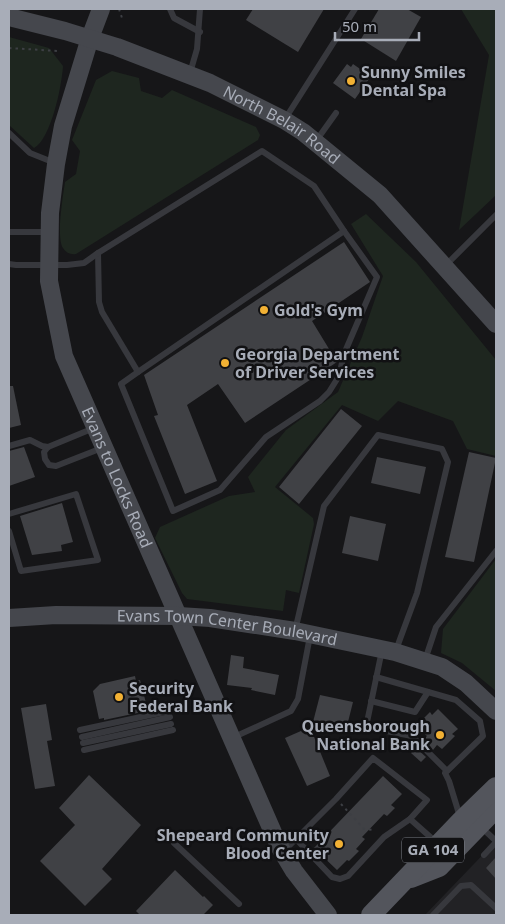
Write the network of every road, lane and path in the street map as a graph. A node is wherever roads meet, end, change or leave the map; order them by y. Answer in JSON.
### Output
{"nodes":[{"id":1,"x":101,"y":9,"type":"edge"},
{"id":2,"x":119,"y":9,"type":"edge"},
{"id":3,"x":170,"y":9,"type":"edge"},
{"id":4,"x":355,"y":9,"type":"edge"},
{"id":5,"x":203,"y":10,"type":"edge"},
{"id":6,"x":9,"y":17,"type":"edge"},
{"id":7,"x":122,"y":21,"type":"dead end"},
{"id":8,"x":200,"y":32,"type":"junction"},
{"id":9,"x":90,"y":38,"type":"junction"},
{"id":10,"x":9,"y":48,"type":"edge"},
{"id":11,"x":58,"y":52,"type":"dead end"},
{"id":12,"x":190,"y":75,"type":"junction"},
{"id":13,"x":336,"y":112,"type":"dead end"},
{"id":14,"x":284,"y":120,"type":"junction"},
{"id":15,"x":9,"y":133,"type":"edge"},
{"id":16,"x":316,"y":142,"type":"junction"},
{"id":17,"x":56,"y":164,"type":"junction"},
{"id":18,"x":496,"y":215,"type":"edge"},
{"id":19,"x":344,"y":231,"type":"junction"},
{"id":20,"x":9,"y":232,"type":"edge"},
{"id":21,"x":50,"y":232,"type":"junction"},
{"id":22,"x":98,"y":253,"type":"junction"},
{"id":23,"x":9,"y":264,"type":"edge"},
{"id":24,"x":49,"y":266,"type":"junction"},
{"id":25,"x":444,"y":267,"type":"junction"},
{"id":26,"x":496,"y":324,"type":"edge"},
{"id":27,"x":138,"y":372,"type":"junction"},
{"id":28,"x":96,"y":428,"type":"junction"},
{"id":29,"x":9,"y":446,"type":"edge"},
{"id":30,"x":48,"y":447,"type":"junction"},
{"id":31,"x":104,"y":447,"type":"junction"},
{"id":32,"x":9,"y":514,"type":"edge"},
{"id":33,"x":9,"y":531,"type":"edge"},
{"id":34,"x":496,"y":551,"type":"edge"},
{"id":35,"x":179,"y":616,"type":"junction"},
{"id":36,"x":9,"y":618,"type":"edge"},
{"id":37,"x":303,"y":633,"type":"junction"},
{"id":38,"x":388,"y":650,"type":"junction"},
{"id":39,"x":433,"y":664,"type":"junction"},
{"id":40,"x":376,"y":677,"type":"junction"},
{"id":41,"x":428,"y":692,"type":"junction"},
{"id":42,"x":372,"y":701,"type":"junction"},
{"id":43,"x":496,"y":711,"type":"edge"},
{"id":44,"x":171,"y":720,"type":"joint"},
{"id":45,"x":231,"y":739,"type":"junction"},
{"id":46,"x":447,"y":771,"type":"junction"},
{"id":47,"x":496,"y":787,"type":"edge"},
{"id":48,"x":336,"y":798,"type":"junction"},
{"id":49,"x":496,"y":808,"type":"edge"},
{"id":50,"x":410,"y":819,"type":"junction"},
{"id":51,"x":469,"y":820,"type":"junction"},
{"id":52,"x":375,"y":830,"type":"dead end"},
{"id":53,"x":296,"y":839,"type":"junction"},
{"id":54,"x":496,"y":842,"type":"edge"},
{"id":55,"x":174,"y":843,"type":"dead end"},
{"id":56,"x":439,"y":844,"type":"junction"},
{"id":57,"x":282,"y":852,"type":"junction"},
{"id":58,"x":484,"y":855,"type":"dead end"},
{"id":59,"x":405,"y":880,"type":"junction"},
{"id":60,"x":239,"y":904,"type":"dead end"},
{"id":61,"x":496,"y":908,"type":"edge"},
{"id":62,"x":328,"y":915,"type":"edge"},
{"id":63,"x":372,"y":915,"type":"edge"},
{"id":64,"x":433,"y":915,"type":"edge"}],
"edges":[{"from":1,"to":9,"type":"street","name":"Evans to Locks Road"},
{"from":2,"to":7,"type":"path"},
{"from":3,"to":8,"type":"lane"},
{"from":4,"to":14,"type":"lane"},
{"from":5,"to":8,"type":"lane"},
{"from":6,"to":9,"type":"street","name":"North Belair Road"},
{"from":8,"to":12,"type":"lane"},
{"from":9,"to":12,"type":"street","name":"North Belair Road"},
{"from":9,"to":17,"type":"street","name":"Evans to Locks Road"},
{"from":10,"to":11,"type":"path"},
{"from":12,"to":14,"type":"street","name":"North Belair Road"},
{"from":13,"to":16,"type":"lane"},
{"from":14,"to":16,"type":"street","name":"North Belair Road"},
{"from":15,"to":17,"type":"lane"},
{"from":16,"to":25,"type":"street","name":"North Belair Road"},
{"from":17,"to":21,"type":"street","name":"Evans to Locks Road"},
{"from":18,"to":25,"type":"lane"},
{"from":19,"to":22,"type":"lane"},
{"from":19,"to":27,"type":"lane"},
{"from":19,"to":27,"type":"lane"},
{"from":20,"to":21,"type":"lane"},
{"from":21,"to":24,"type":"street","name":"Evans to Locks Road"},
{"from":22,"to":24,"type":"lane"},
{"from":22,"to":27,"type":"lane"},
{"from":23,"to":24,"type":"lane"},
{"from":24,"to":28,"type":"street","name":"Evans to Locks Road"},
{"from":25,"to":26,"type":"street","name":"North Belair Road"},
{"from":28,"to":30,"type":"lane"},
{"from":28,"to":31,"type":"street","name":"Evans to Locks Road"},
{"from":29,"to":30,"type":"lane"},
{"from":30,"to":31,"type":"lane"},
{"from":31,"to":35,"type":"street","name":"Evans to Locks Road"},
{"from":32,"to":33,"type":"lane"},
{"from":34,"to":39,"type":"lane"},
{"from":35,"to":36,"type":"street","name":"Evans Town Center Boulevard"},
{"from":35,"to":37,"type":"street","name":"Evans Town Center Boulevard"},
{"from":35,"to":45,"type":"street","name":"Evans to Locks Road"},
{"from":37,"to":38,"type":"street","name":"Evans Town Center Boulevard"},
{"from":37,"to":38,"type":"lane"},
{"from":37,"to":45,"type":"lane"},
{"from":38,"to":39,"type":"street","name":"Evans Town Center Boulevard"},
{"from":38,"to":40,"type":"lane"},
{"from":39,"to":43,"type":"street","name":"Evans Town Center Boulevard"},
{"from":40,"to":41,"type":"lane"},
{"from":40,"to":42,"type":"lane"},
{"from":41,"to":42,"type":"lane"},
{"from":41,"to":46,"type":"lane"},
{"from":42,"to":46,"type":"lane"},
{"from":44,"to":44,"type":"lane"},
{"from":45,"to":57,"type":"street","name":"Evans to Locks Road"},
{"from":46,"to":51,"type":"lane"},
{"from":47,"to":51,"type":"main road","number":"GA 104"},
{"from":48,"to":50,"type":"lane"},
{"from":48,"to":52,"type":"path"},
{"from":48,"to":53,"type":"lane"},
{"from":49,"to":51,"type":"main road"},
{"from":50,"to":53,"type":"lane"},
{"from":50,"to":56,"type":"lane"},
{"from":51,"to":54,"type":"lane"},
{"from":51,"to":56,"type":"main road","number":"GA 104"},
{"from":51,"to":59,"type":"main road"},
{"from":53,"to":57,"type":"lane"},
{"from":54,"to":58,"type":"lane"},
{"from":55,"to":60,"type":"lane"},
{"from":56,"to":59,"type":"main road","number":"GA 104"},
{"from":57,"to":62,"type":"street","name":"Evans to Locks Road"},
{"from":59,"to":63,"type":"main road","number":"GA 104"},
{"from":61,"to":64,"type":"lane"}]}
